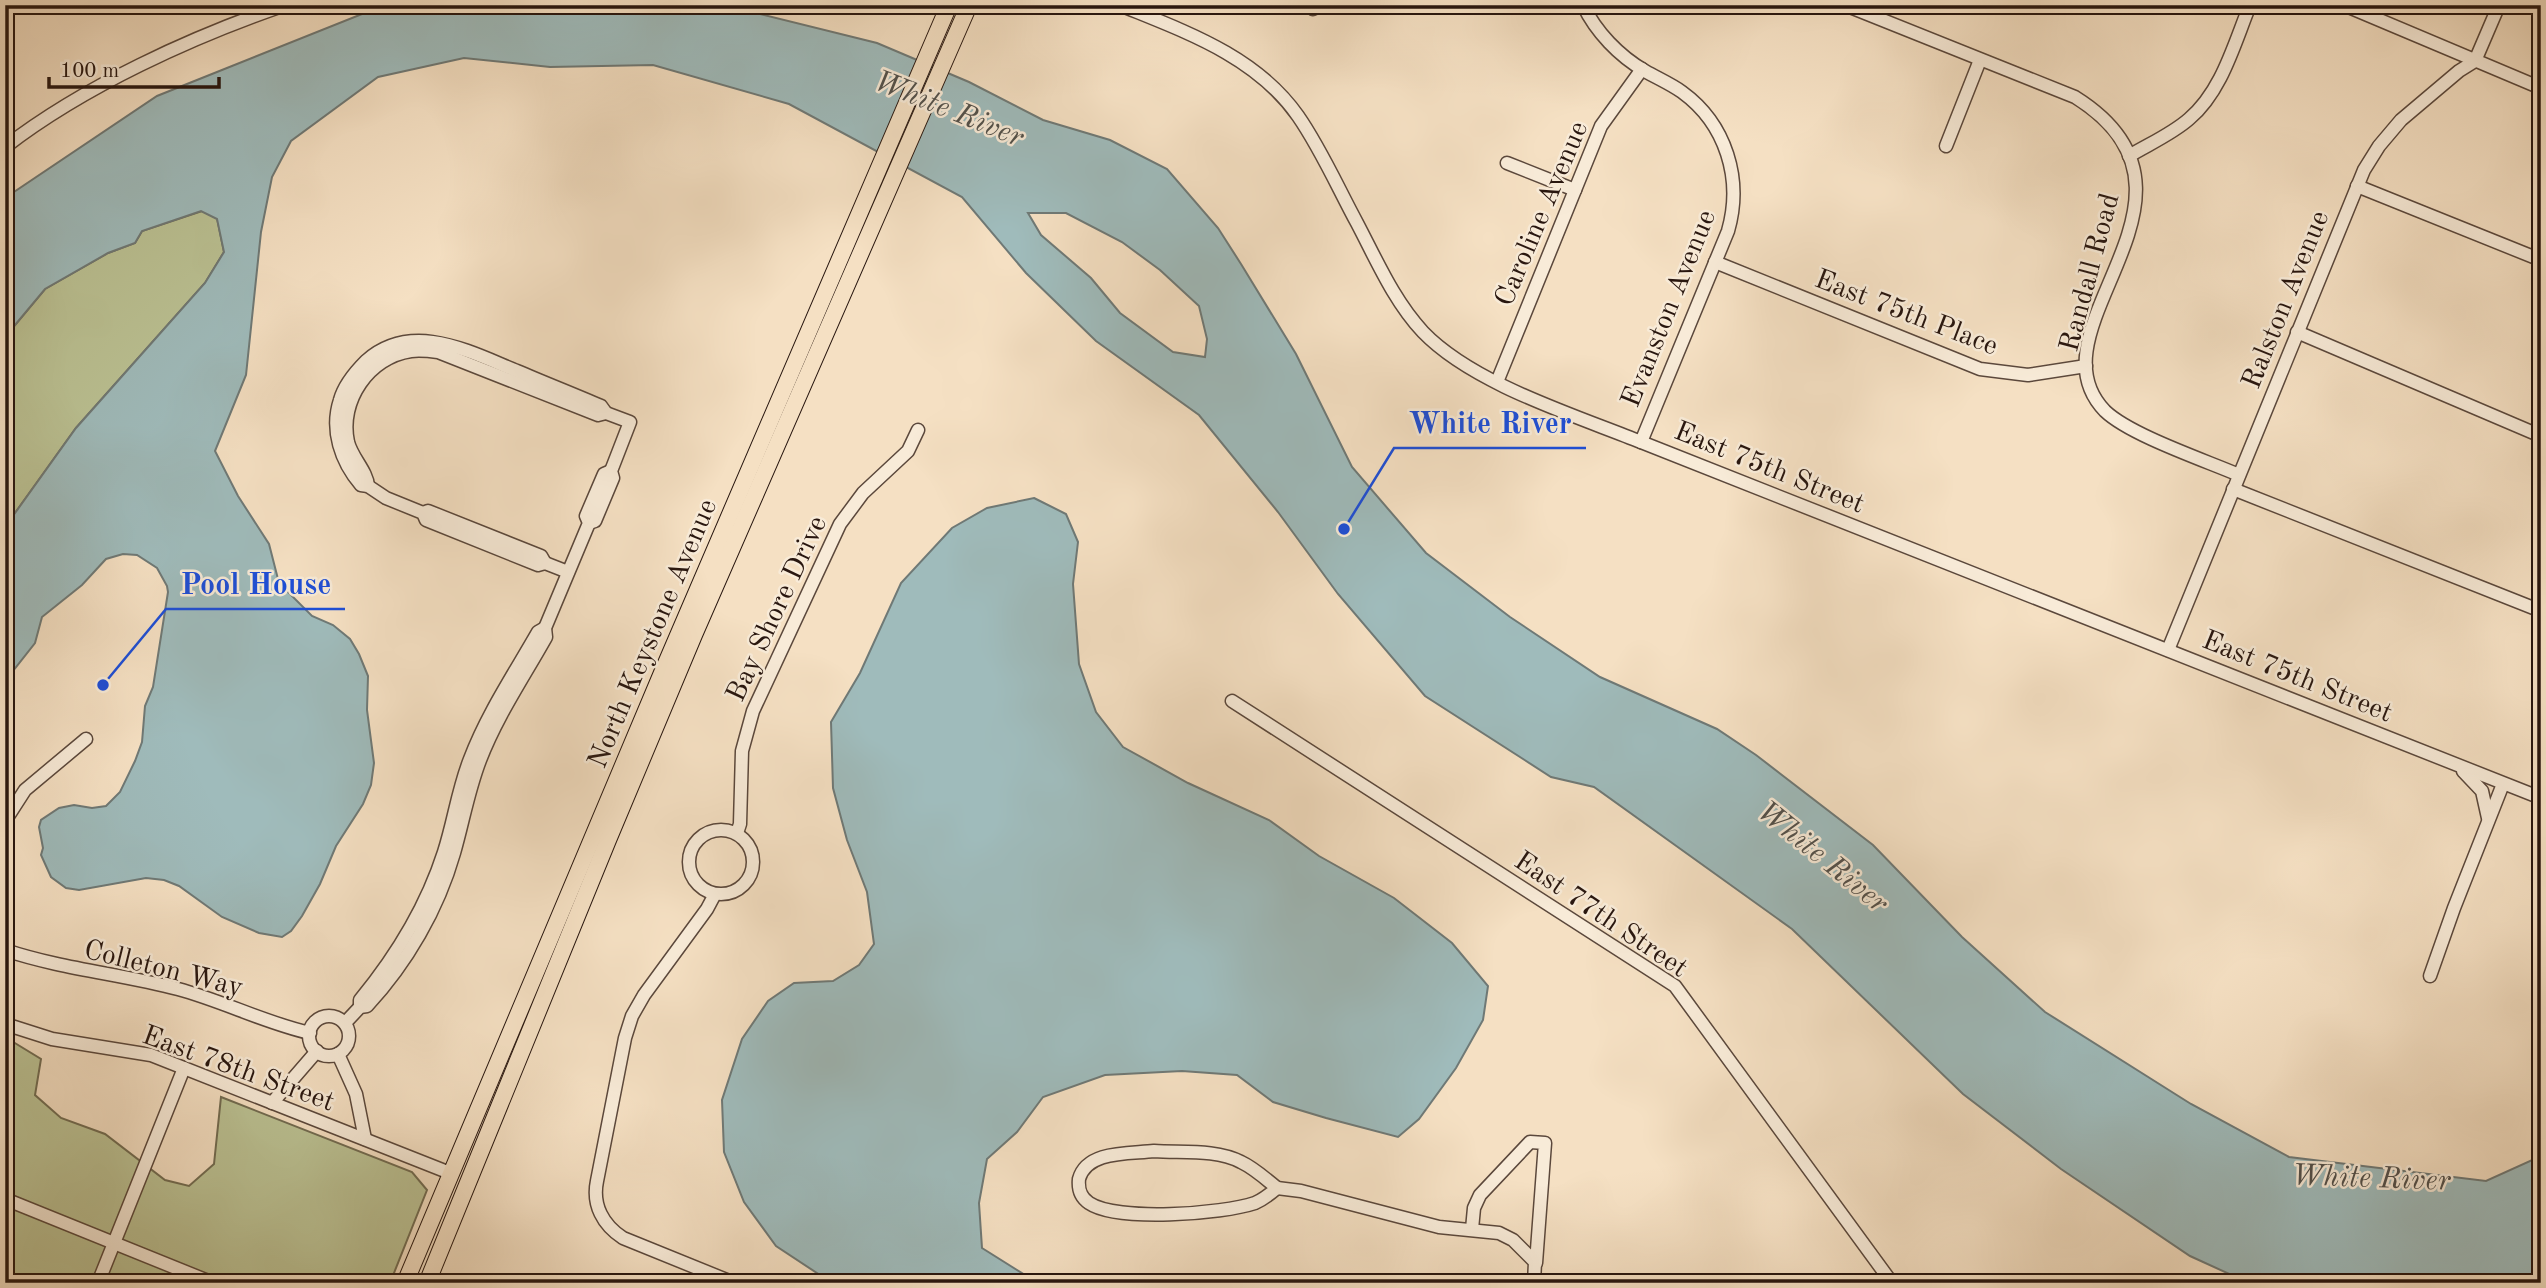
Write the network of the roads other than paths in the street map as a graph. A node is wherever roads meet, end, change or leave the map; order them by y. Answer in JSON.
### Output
{"nodes":[{"id":1,"x":285,"y":5,"type":"edge"},
{"id":2,"x":949,"y":5,"type":"edge"},
{"id":3,"x":969,"y":5,"type":"edge"},
{"id":4,"x":1120,"y":5,"type":"edge"},
{"id":5,"x":1583,"y":5,"type":"edge"},
{"id":6,"x":1845,"y":5,"type":"edge"},
{"id":7,"x":2250,"y":5,"type":"edge"},
{"id":8,"x":2344,"y":5,"type":"edge"},
{"id":9,"x":2499,"y":5,"type":"edge"},
{"id":10,"x":1980,"y":60,"type":"junction"},
{"id":11,"x":2475,"y":61,"type":"junction"},
{"id":12,"x":1642,"y":69,"type":"junction"},
{"id":13,"x":2541,"y":88,"type":"edge"},
{"id":14,"x":1946,"y":146,"type":"dead end"},
{"id":15,"x":5,"y":147,"type":"edge"},
{"id":16,"x":2129,"y":156,"type":"junction"},
{"id":17,"x":1507,"y":163,"type":"dead end"},
{"id":18,"x":2357,"y":186,"type":"junction"},
{"id":19,"x":1575,"y":190,"type":"junction"},
{"id":20,"x":2541,"y":260,"type":"edge"},
{"id":21,"x":1715,"y":262,"type":"junction"},
{"id":22,"x":824,"y":317,"type":"junction"},
{"id":23,"x":2297,"y":332,"type":"junction"},
{"id":24,"x":2086,"y":366,"type":"junction"},
{"id":25,"x":1497,"y":382,"type":"junction"},
{"id":26,"x":918,"y":430,"type":"dead end"},
{"id":27,"x":2541,"y":436,"type":"edge"},
{"id":28,"x":1641,"y":442,"type":"junction"},
{"id":29,"x":2239,"y":475,"type":"junction"},
{"id":30,"x":2233,"y":489,"type":"junction"},
{"id":31,"x":568,"y":572,"type":"junction"},
{"id":32,"x":2541,"y":611,"type":"edge"},
{"id":33,"x":2168,"y":650,"type":"junction"},
{"id":34,"x":1232,"y":701,"type":"dead end"},
{"id":35,"x":86,"y":739,"type":"dead end"},
{"id":36,"x":2448,"y":761,"type":"junction"},
{"id":37,"x":2503,"y":784,"type":"junction"},
{"id":38,"x":2541,"y":798,"type":"edge"},
{"id":39,"x":5,"y":821,"type":"edge"},
{"id":40,"x":2488,"y":822,"type":"junction"},
{"id":41,"x":737,"y":834,"type":"junction"},
{"id":42,"x":715,"y":894,"type":"junction"},
{"id":43,"x":5,"y":950,"type":"edge"},
{"id":44,"x":2430,"y":976,"type":"dead end"},
{"id":45,"x":345,"y":1023,"type":"junction"},
{"id":46,"x":5,"y":1024,"type":"edge"},
{"id":47,"x":310,"y":1033,"type":"junction"},
{"id":48,"x":317,"y":1051,"type":"junction"},
{"id":49,"x":338,"y":1054,"type":"junction"},
{"id":50,"x":184,"y":1068,"type":"junction"},
{"id":51,"x":272,"y":1103,"type":"junction"},
{"id":52,"x":365,"y":1139,"type":"junction"},
{"id":53,"x":450,"y":1173,"type":"junction"},
{"id":54,"x":1277,"y":1188,"type":"junction"},
{"id":55,"x":5,"y":1199,"type":"edge"},
{"id":56,"x":1472,"y":1229,"type":"junction"},
{"id":57,"x":113,"y":1241,"type":"junction"},
{"id":58,"x":1536,"y":1263,"type":"junction"},
{"id":59,"x":98,"y":1283,"type":"edge"},
{"id":60,"x":213,"y":1283,"type":"edge"},
{"id":61,"x":405,"y":1283,"type":"edge"},
{"id":62,"x":427,"y":1283,"type":"edge"},
{"id":63,"x":734,"y":1283,"type":"edge"},
{"id":64,"x":1534,"y":1283,"type":"edge"},
{"id":65,"x":1892,"y":1283,"type":"edge"}],
"edges":[{"from":1,"to":15,"type":"street"},
{"from":2,"to":22,"type":"main road","name":"North Keystone Avenue"},
{"from":3,"to":22,"type":"main road","name":"North Keystone Avenue"},
{"from":4,"to":25,"type":"street","name":"East 75th Street"},
{"from":5,"to":12,"type":"street","name":"Evanston Avenue"},
{"from":6,"to":10,"type":"street","name":"Randall Road"},
{"from":7,"to":16,"type":"street"},
{"from":8,"to":11,"type":"street"},
{"from":9,"to":11,"type":"street"},
{"from":10,"to":14,"type":"street"},
{"from":10,"to":16,"type":"street","name":"Randall Road"},
{"from":11,"to":13,"type":"street"},
{"from":11,"to":18,"type":"street","name":"Ralston Avenue"},
{"from":12,"to":19,"type":"street","name":"Caroline Avenue"},
{"from":12,"to":21,"type":"street","name":"Evanston Avenue"},
{"from":16,"to":24,"type":"street","name":"Randall Road"},
{"from":17,"to":19,"type":"street"},
{"from":18,"to":20,"type":"street"},
{"from":18,"to":23,"type":"street","name":"Ralston Avenue"},
{"from":19,"to":25,"type":"street","name":"Caroline Avenue"},
{"from":21,"to":24,"type":"street","name":"East 75th Place"},
{"from":21,"to":28,"type":"street","name":"Evanston Avenue"},
{"from":22,"to":53,"type":"main road","name":"North Keystone Avenue"},
{"from":22,"to":62,"type":"main road","name":"North Keystone Avenue"},
{"from":23,"to":27,"type":"street"},
{"from":23,"to":29,"type":"street","name":"Ralston Avenue"},
{"from":24,"to":29,"type":"street","name":"Randall Road"},
{"from":25,"to":28,"type":"street","name":"East 75th Street"},
{"from":26,"to":41,"type":"street","name":"Bay Shore Drive"},
{"from":28,"to":33,"type":"street","name":"East 75th Street"},
{"from":29,"to":30,"type":"street","name":"Ralston Avenue"},
{"from":30,"to":32,"type":"street"},
{"from":30,"to":33,"type":"street","name":"Ralston Avenue"},
{"from":31,"to":31,"type":"street"},
{"from":31,"to":45,"type":"street"},
{"from":33,"to":36,"type":"street","name":"East 75th Street"},
{"from":34,"to":65,"type":"street","name":"East 77th Street"},
{"from":35,"to":39,"type":"street"},
{"from":36,"to":37,"type":"street","name":"East 75th Street"},
{"from":36,"to":40,"type":"street"},
{"from":37,"to":38,"type":"street","name":"East 75th Street"},
{"from":37,"to":40,"type":"street"},
{"from":40,"to":44,"type":"street"},
{"from":41,"to":42,"type":"street"},
{"from":41,"to":42,"type":"street"},
{"from":42,"to":63,"type":"street"},
{"from":43,"to":47,"type":"street","name":"Colleton Way"},
{"from":45,"to":47,"type":"street"},
{"from":45,"to":49,"type":"street"},
{"from":46,"to":50,"type":"street","name":"East 78th Street"},
{"from":47,"to":48,"type":"street"},
{"from":48,"to":49,"type":"street"},
{"from":48,"to":51,"type":"street"},
{"from":49,"to":52,"type":"street"},
{"from":50,"to":51,"type":"street","name":"East 78th Street"},
{"from":50,"to":57,"type":"street"},
{"from":51,"to":52,"type":"street","name":"East 78th Street"},
{"from":52,"to":53,"type":"street","name":"East 78th Street"},
{"from":53,"to":61,"type":"main road","name":"North Keystone Avenue"},
{"from":54,"to":54,"type":"street"},
{"from":54,"to":56,"type":"street"},
{"from":55,"to":57,"type":"street"},
{"from":56,"to":58,"type":"street"},
{"from":56,"to":58,"type":"street"},
{"from":57,"to":59,"type":"street"},
{"from":57,"to":60,"type":"street"},
{"from":58,"to":64,"type":"street"}]}
